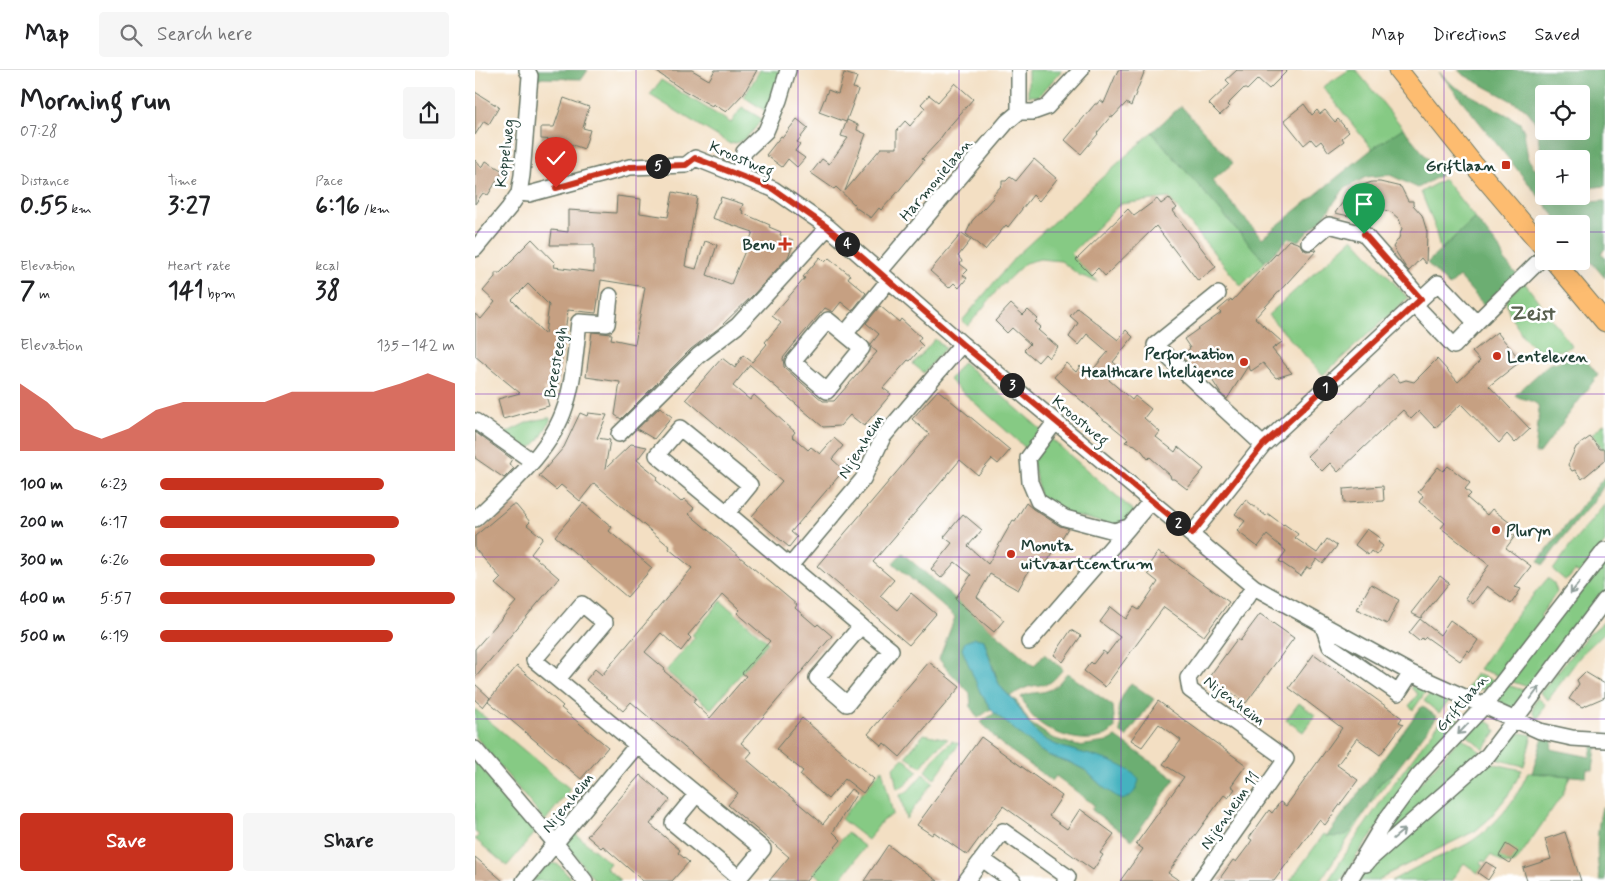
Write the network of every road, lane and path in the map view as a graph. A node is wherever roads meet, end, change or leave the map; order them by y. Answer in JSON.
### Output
{"nodes":[{"id":1,"x":788,"y":70,"type":"edge"},
{"id":2,"x":1019,"y":70,"type":"edge"},
{"id":3,"x":1081,"y":70,"type":"edge"},
{"id":4,"x":1398,"y":70,"type":"edge"},
{"id":5,"x":528,"y":73,"type":"edge"},
{"id":6,"x":1019,"y":112,"type":"junction"},
{"id":7,"x":739,"y":176,"type":"junction"},
{"id":8,"x":519,"y":193,"type":"junction"},
{"id":9,"x":827,"y":227,"type":"junction"},
{"id":10,"x":1535,"y":237,"type":"edge"},
{"id":11,"x":1309,"y":242,"type":"dead end"},
{"id":12,"x":475,"y":249,"type":"edge"},
{"id":13,"x":1535,"y":265,"type":"edge"},
{"id":14,"x":1562,"y":270,"type":"edge"},
{"id":15,"x":884,"y":276,"type":"junction"},
{"id":16,"x":1218,"y":294,"type":"dead end"},
{"id":17,"x":610,"y":296,"type":"dead end"},
{"id":18,"x":1418,"y":302,"type":"junction"},
{"id":19,"x":1605,"y":322,"type":"edge"},
{"id":20,"x":1476,"y":323,"type":"junction"},
{"id":21,"x":845,"y":334,"type":"junction"},
{"id":22,"x":962,"y":344,"type":"junction"},
{"id":23,"x":475,"y":421,"type":"edge"},
{"id":24,"x":1056,"y":421,"type":"junction"},
{"id":25,"x":619,"y":434,"type":"dead end"},
{"id":26,"x":1263,"y":445,"type":"junction"},
{"id":27,"x":532,"y":461,"type":"junction"},
{"id":28,"x":1151,"y":500,"type":"junction"},
{"id":29,"x":727,"y":513,"type":"junction"},
{"id":30,"x":475,"y":519,"type":"edge"},
{"id":31,"x":1129,"y":526,"type":"junction"},
{"id":32,"x":1192,"y":534,"type":"junction"},
{"id":33,"x":1605,"y":550,"type":"edge"},
{"id":34,"x":790,"y":566,"type":"junction"},
{"id":35,"x":1254,"y":587,"type":"junction"},
{"id":36,"x":1605,"y":600,"type":"edge"},
{"id":37,"x":861,"y":626,"type":"junction"},
{"id":38,"x":1323,"y":626,"type":"junction"},
{"id":39,"x":1029,"y":642,"type":"dead end"},
{"id":40,"x":1411,"y":673,"type":"junction"},
{"id":41,"x":558,"y":679,"type":"junction"},
{"id":42,"x":1484,"y":706,"type":"junction"},
{"id":43,"x":1515,"y":720,"type":"junction"},
{"id":44,"x":1605,"y":740,"type":"edge"},
{"id":45,"x":637,"y":745,"type":"junction"},
{"id":46,"x":475,"y":748,"type":"edge"},
{"id":47,"x":1286,"y":759,"type":"joint"},
{"id":48,"x":696,"y":795,"type":"junction"},
{"id":49,"x":556,"y":844,"type":"junction"},
{"id":50,"x":982,"y":859,"type":"junction"},
{"id":51,"x":524,"y":881,"type":"edge"},
{"id":52,"x":585,"y":881,"type":"edge"},
{"id":53,"x":966,"y":881,"type":"edge"},
{"id":54,"x":1013,"y":881,"type":"edge"},
{"id":55,"x":1065,"y":881,"type":"edge"},
{"id":56,"x":1200,"y":881,"type":"edge"},
{"id":57,"x":1351,"y":881,"type":"edge"}],
"edges":[{"from":1,"to":7,"type":"street"},
{"from":2,"to":6,"type":"street"},
{"from":3,"to":6,"type":"street"},
{"from":4,"to":10,"type":"main road"},
{"from":5,"to":8,"type":"street","name":"Koppelweg"},
{"from":6,"to":15,"type":"street","name":"Harmonielaan"},
{"from":7,"to":8,"type":"street","name":"Kroostweg"},
{"from":7,"to":9,"type":"street","name":"Kroostweg"},
{"from":8,"to":12,"type":"street","name":"Koppelweg"},
{"from":9,"to":15,"type":"street","name":"Kroostweg"},
{"from":9,"to":25,"type":"street"},
{"from":11,"to":18,"type":"street"},
{"from":13,"to":20,"type":"street"},
{"from":14,"to":19,"type":"main road"},
{"from":15,"to":21,"type":"street","name":"Harmonielaan"},
{"from":15,"to":22,"type":"street","name":"Kroostweg"},
{"from":16,"to":26,"type":"street"},
{"from":17,"to":27,"type":"street","name":"Breesteegh"},
{"from":18,"to":20,"type":"street"},
{"from":18,"to":20,"type":"street"},
{"from":18,"to":26,"type":"street"},
{"from":21,"to":21,"type":"street"},
{"from":22,"to":24,"type":"street","name":"Kroostweg"},
{"from":22,"to":34,"type":"street","name":"Nijenheim"},
{"from":23,"to":27,"type":"street"},
{"from":24,"to":28,"type":"street","name":"Kroostweg"},
{"from":24,"to":31,"type":"street"},
{"from":26,"to":32,"type":"street"},
{"from":27,"to":30,"type":"street","name":"Breesteegh"},
{"from":28,"to":31,"type":"street"},
{"from":28,"to":32,"type":"street","name":"Kroostweg"},
{"from":29,"to":29,"type":"street"},
{"from":29,"to":34,"type":"street"},
{"from":31,"to":39,"type":"street"},
{"from":32,"to":35,"type":"street","name":"Kroostweg"},
{"from":33,"to":42,"type":"street","name":"Griftlaan","one_way":true},
{"from":34,"to":37,"type":"street"},
{"from":35,"to":38,"type":"street","name":"Kroostweg"},
{"from":35,"to":47,"type":"street","name":"Nijenheim"},
{"from":43,"to":36,"type":"street","name":"Griftlaan","one_way":true},
{"from":37,"to":37,"type":"street"},
{"from":38,"to":40,"type":"street","name":"Kroostweg"},
{"from":38,"to":40,"type":"street"},
{"from":40,"to":42,"type":"street","name":"Kroostweg"},
{"from":41,"to":41,"type":"street"},
{"from":41,"to":45,"type":"street"},
{"from":42,"to":43,"type":"street","name":"Kroostweg"},
{"from":42,"to":57,"type":"street","name":"Griftlaan","one_way":true},
{"from":43,"to":44,"type":"street","name":"Kroostweg"},
{"from":57,"to":43,"type":"street","name":"Griftlaan","one_way":true},
{"from":45,"to":48,"type":"street"},
{"from":45,"to":49,"type":"street","name":"Nijenheim"},
{"from":46,"to":49,"type":"street"},
{"from":47,"to":56,"type":"street","name":"Nijenheim 11"},
{"from":48,"to":48,"type":"street"},
{"from":49,"to":51,"type":"street","name":"Nijenheim"},
{"from":49,"to":52,"type":"street"},
{"from":50,"to":53,"type":"street"},
{"from":50,"to":54,"type":"street"},
{"from":50,"to":55,"type":"street"}]}
